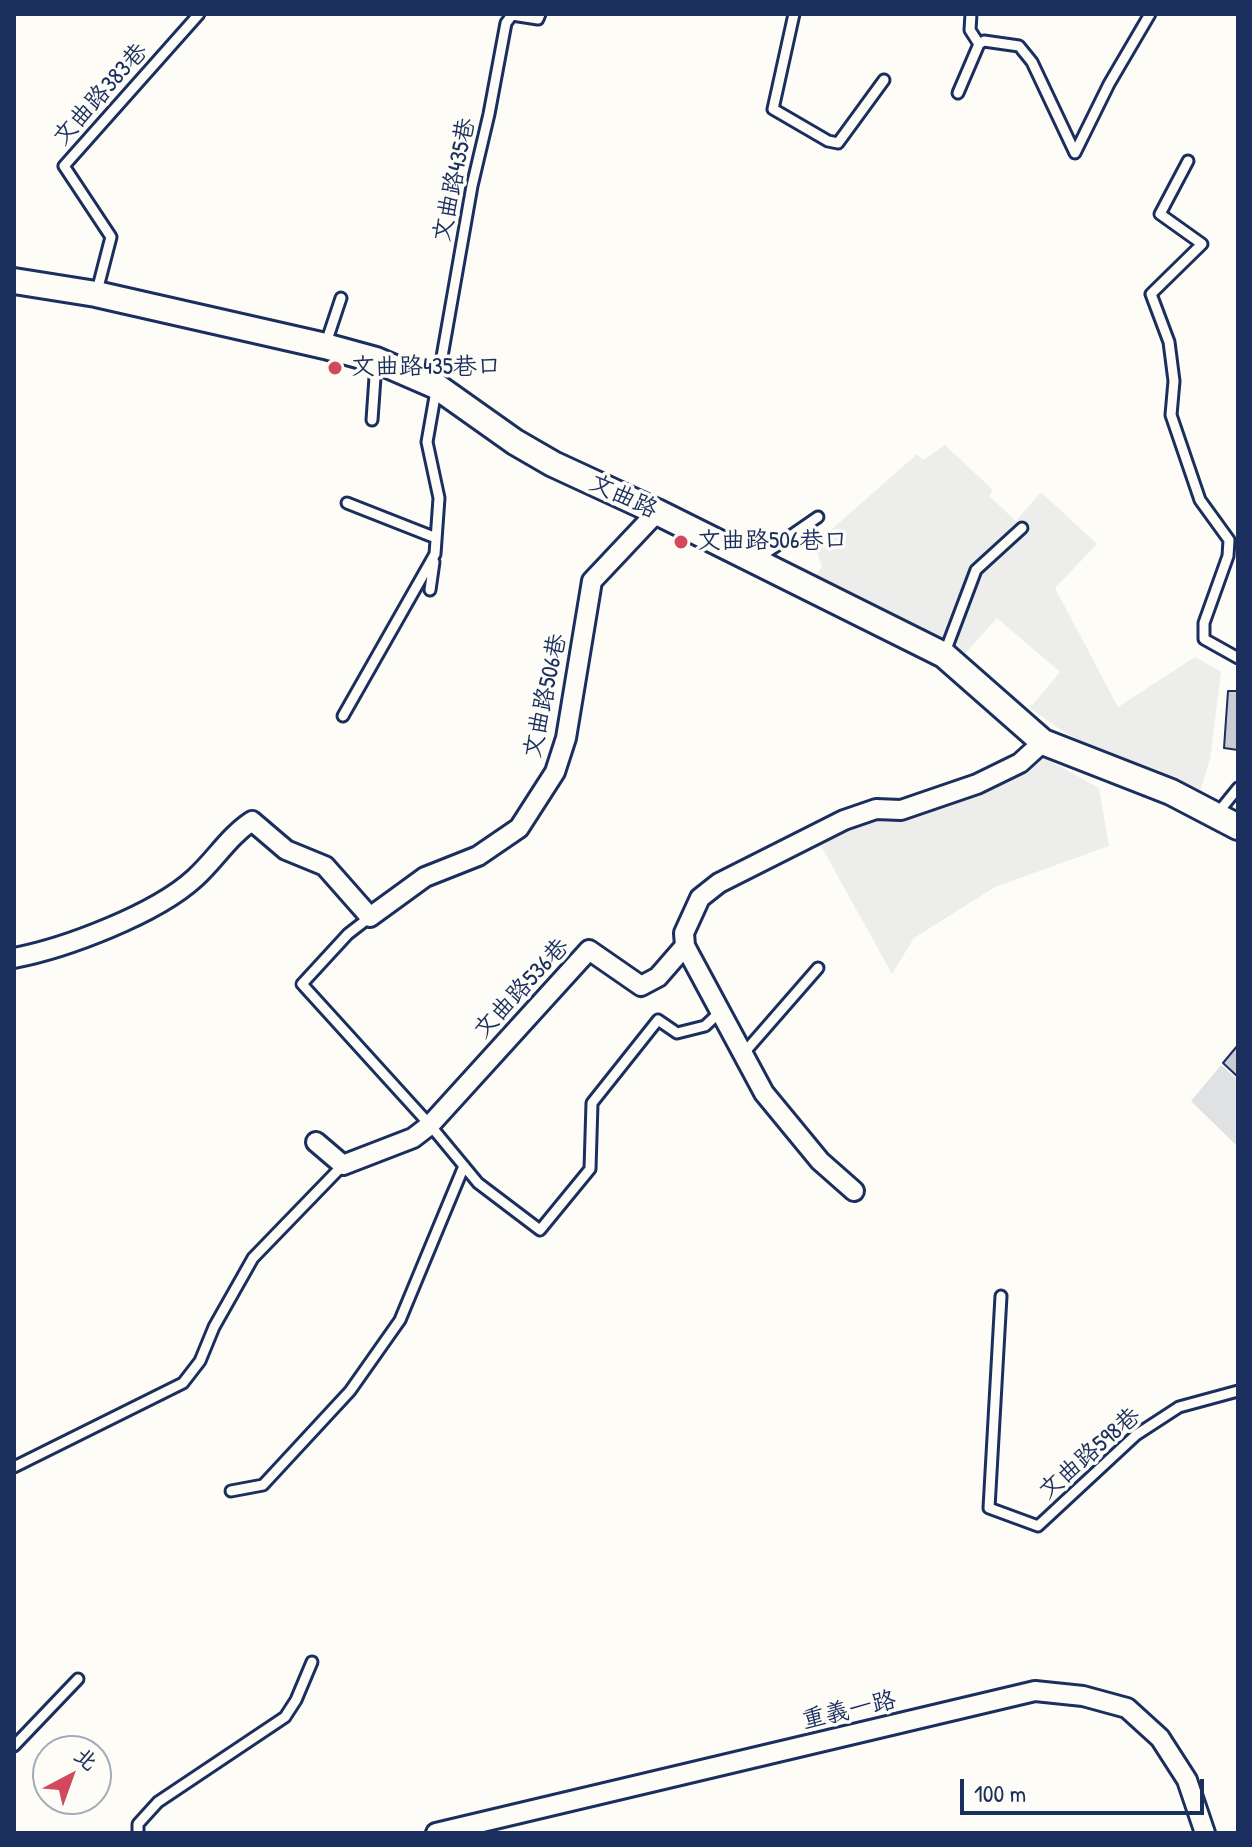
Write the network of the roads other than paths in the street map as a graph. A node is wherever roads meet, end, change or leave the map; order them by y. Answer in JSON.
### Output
{"nodes":[{"id":1,"x":199,"y":14,"type":"edge"},
{"id":2,"x":540,"y":14,"type":"edge"},
{"id":3,"x":794,"y":14,"type":"edge"},
{"id":4,"x":971,"y":14,"type":"edge"},
{"id":5,"x":1150,"y":14,"type":"edge"},
{"id":6,"x":979,"y":44,"type":"junction"},
{"id":7,"x":884,"y":80,"type":"dead end"},
{"id":8,"x":958,"y":93,"type":"dead end"},
{"id":9,"x":1188,"y":161,"type":"dead end"},
{"id":10,"x":14,"y":281,"type":"edge"},
{"id":11,"x":96,"y":294,"type":"junction"},
{"id":12,"x":341,"y":298,"type":"dead end"},
{"id":13,"x":325,"y":346,"type":"junction"},
{"id":14,"x":376,"y":360,"type":"junction"},
{"id":15,"x":436,"y":386,"type":"junction"},
{"id":16,"x":372,"y":420,"type":"dead end"},
{"id":17,"x":347,"y":503,"type":"dead end"},
{"id":18,"x":657,"y":512,"type":"junction"},
{"id":19,"x":818,"y":517,"type":"dead end"},
{"id":20,"x":1022,"y":528,"type":"dead end"},
{"id":21,"x":436,"y":538,"type":"junction"},
{"id":22,"x":435,"y":554,"type":"junction"},
{"id":23,"x":755,"y":561,"type":"junction"},
{"id":24,"x":430,"y":590,"type":"dead end"},
{"id":25,"x":944,"y":655,"type":"junction"},
{"id":26,"x":1238,"y":658,"type":"edge"},
{"id":27,"x":343,"y":716,"type":"dead end"},
{"id":28,"x":1043,"y":742,"type":"junction"},
{"id":29,"x":1238,"y":788,"type":"edge"},
{"id":30,"x":1216,"y":815,"type":"junction"},
{"id":31,"x":1238,"y":827,"type":"edge"},
{"id":32,"x":370,"y":917,"type":"junction"},
{"id":33,"x":685,"y":946,"type":"junction"},
{"id":34,"x":14,"y":958,"type":"edge"},
{"id":35,"x":818,"y":968,"type":"dead end"},
{"id":36,"x":721,"y":1011,"type":"junction"},
{"id":37,"x":743,"y":1054,"type":"junction"},
{"id":38,"x":430,"y":1125,"type":"junction"},
{"id":39,"x":316,"y":1142,"type":"dead end"},
{"id":40,"x":343,"y":1165,"type":"junction"},
{"id":41,"x":464,"y":1166,"type":"junction"},
{"id":42,"x":854,"y":1191,"type":"dead end"},
{"id":43,"x":1001,"y":1296,"type":"dead end"},
{"id":44,"x":1238,"y":1391,"type":"edge"},
{"id":45,"x":14,"y":1467,"type":"edge"},
{"id":46,"x":231,"y":1491,"type":"dead end"},
{"id":47,"x":312,"y":1662,"type":"dead end"},
{"id":48,"x":78,"y":1679,"type":"dead end"},
{"id":49,"x":14,"y":1746,"type":"edge"},
{"id":50,"x":138,"y":1833,"type":"edge"},
{"id":51,"x":436,"y":1833,"type":"edge"},
{"id":52,"x":1205,"y":1833,"type":"edge"}],
"edges":[{"from":1,"to":11,"type":"lane","name":"文曲路383巷"},
{"from":2,"to":15,"type":"lane","name":"文曲路435巷"},
{"from":3,"to":7,"type":"lane"},
{"from":4,"to":6,"type":"lane"},
{"from":5,"to":6,"type":"lane"},
{"from":6,"to":8,"type":"lane"},
{"from":9,"to":26,"type":"lane"},
{"from":10,"to":11,"type":"street","name":"文曲路"},
{"from":11,"to":13,"type":"street","name":"文曲路"},
{"from":12,"to":13,"type":"lane"},
{"from":13,"to":14,"type":"street","name":"文曲路"},
{"from":14,"to":15,"type":"street","name":"文曲路"},
{"from":14,"to":16,"type":"lane"},
{"from":15,"to":18,"type":"street","name":"文曲路"},
{"from":15,"to":21,"type":"lane"},
{"from":17,"to":21,"type":"lane"},
{"from":18,"to":23,"type":"street","name":"文曲路"},
{"from":18,"to":32,"type":"street","name":"文曲路506巷"},
{"from":19,"to":23,"type":"lane"},
{"from":20,"to":25,"type":"lane"},
{"from":21,"to":22,"type":"lane"},
{"from":22,"to":24,"type":"lane"},
{"from":22,"to":27,"type":"lane"},
{"from":23,"to":25,"type":"street","name":"文曲路"},
{"from":25,"to":28,"type":"street","name":"文曲路"},
{"from":28,"to":30,"type":"street","name":"文曲路"},
{"from":28,"to":33,"type":"street","name":"文曲路536巷"},
{"from":29,"to":30,"type":"lane"},
{"from":30,"to":31,"type":"street","name":"文曲路"},
{"from":32,"to":34,"type":"street"},
{"from":32,"to":38,"type":"lane","name":"文曲路506巷"},
{"from":33,"to":36,"type":"street"},
{"from":33,"to":38,"type":"street","name":"文曲路536巷"},
{"from":35,"to":37,"type":"lane"},
{"from":36,"to":37,"type":"street"},
{"from":36,"to":41,"type":"lane"},
{"from":37,"to":42,"type":"street"},
{"from":38,"to":40,"type":"street","name":"文曲路536巷"},
{"from":38,"to":41,"type":"lane"},
{"from":39,"to":40,"type":"street"},
{"from":40,"to":45,"type":"lane"},
{"from":41,"to":46,"type":"lane"},
{"from":43,"to":44,"type":"lane","name":"文曲路598巷"},
{"from":47,"to":50,"type":"lane"},
{"from":48,"to":49,"type":"lane"},
{"from":51,"to":52,"type":"street","name":"重義一路"}]}
